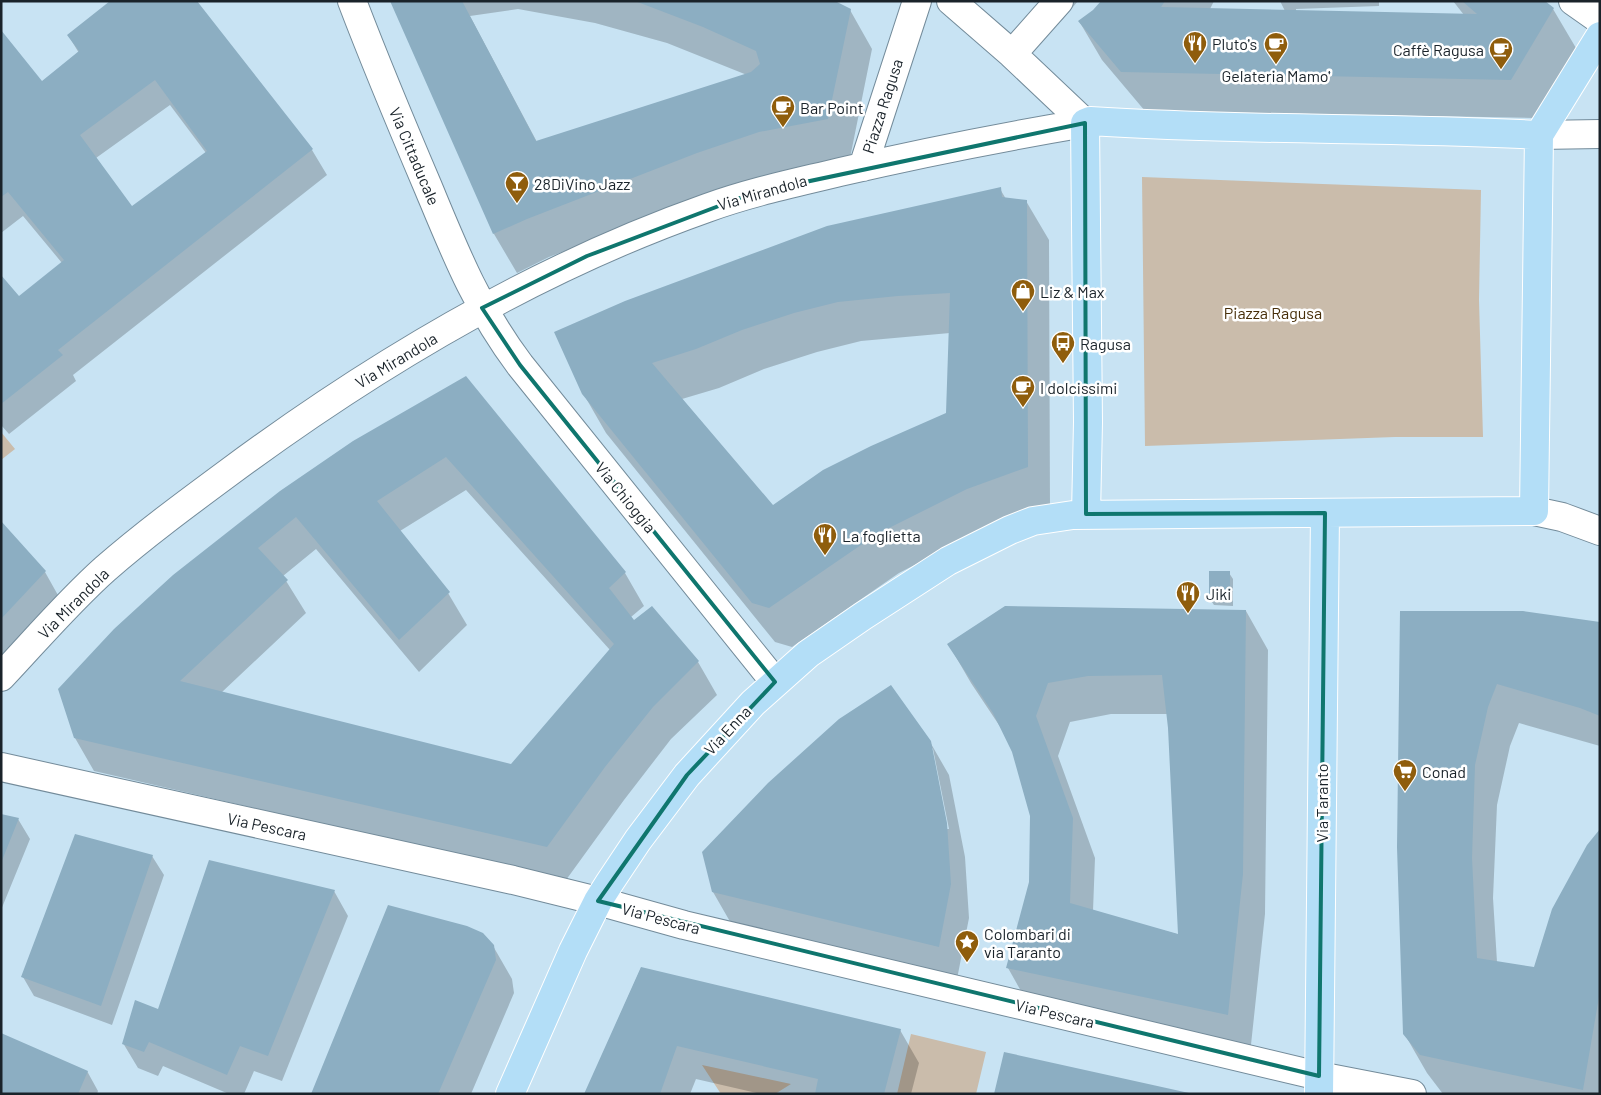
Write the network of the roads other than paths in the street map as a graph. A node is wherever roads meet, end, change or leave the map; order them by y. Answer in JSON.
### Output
{"nodes":[{"id":1,"x":352,"y":1,"type":"edge"},
{"id":2,"x":916,"y":1,"type":"edge"},
{"id":3,"x":951,"y":1,"type":"edge"},
{"id":4,"x":1059,"y":1,"type":"edge"},
{"id":5,"x":1573,"y":1,"type":"edge"},
{"id":6,"x":1600,"y":20,"type":"edge"},
{"id":7,"x":1600,"y":36,"type":"edge"},
{"id":8,"x":1012,"y":54,"type":"junction"},
{"id":9,"x":1085,"y":122,"type":"junction"},
{"id":10,"x":1600,"y":134,"type":"edge"},
{"id":11,"x":1539,"y":135,"type":"junction"},
{"id":12,"x":863,"y":166,"type":"junction"},
{"id":13,"x":482,"y":308,"type":"junction"},
{"id":14,"x":1534,"y":510,"type":"junction"},
{"id":15,"x":1325,"y":513,"type":"junction"},
{"id":16,"x":1086,"y":514,"type":"junction"},
{"id":17,"x":1600,"y":531,"type":"edge"},
{"id":18,"x":1,"y":677,"type":"edge"},
{"id":19,"x":776,"y":682,"type":"junction"},
{"id":20,"x":1,"y":767,"type":"edge"},
{"id":21,"x":598,"y":901,"type":"junction"},
{"id":22,"x":1319,"y":1085,"type":"edge"},
{"id":23,"x":510,"y":1094,"type":"edge"},
{"id":24,"x":1412,"y":1094,"type":"edge"}],
"edges":[{"from":1,"to":13,"type":"street","name":"Via Cittaducale"},
{"from":2,"to":12,"type":"street","name":"Piazza Ragusa"},
{"from":3,"to":8,"type":"street"},
{"from":4,"to":8,"type":"street"},
{"from":5,"to":6,"type":"street"},
{"from":7,"to":11,"type":"main road"},
{"from":8,"to":9,"type":"street"},
{"from":9,"to":11,"type":"main road","name":"Piazza Ragusa"},
{"from":9,"to":12,"type":"street","name":"Piazza Ragusa"},
{"from":9,"to":16,"type":"main road"},
{"from":10,"to":11,"type":"street"},
{"from":11,"to":14,"type":"main road"},
{"from":12,"to":13,"type":"street","name":"Via Mirandola"},
{"from":13,"to":18,"type":"street","name":"Via Mirandola"},
{"from":13,"to":19,"type":"street","name":"Via Chioggia"},
{"from":14,"to":15,"type":"main road"},
{"from":14,"to":17,"type":"street"},
{"from":15,"to":16,"type":"main road"},
{"from":15,"to":22,"type":"main road","name":"Via Taranto"},
{"from":16,"to":19,"type":"main road","name":"Via Enna"},
{"from":19,"to":21,"type":"main road","name":"Via Enna"},
{"from":20,"to":21,"type":"street","name":"Via Pescara"},
{"from":21,"to":22,"type":"street","name":"Via Pescara"},
{"from":21,"to":23,"type":"main road","name":"Via Enna"},
{"from":22,"to":24,"type":"street","name":"Via Pescara"}]}
